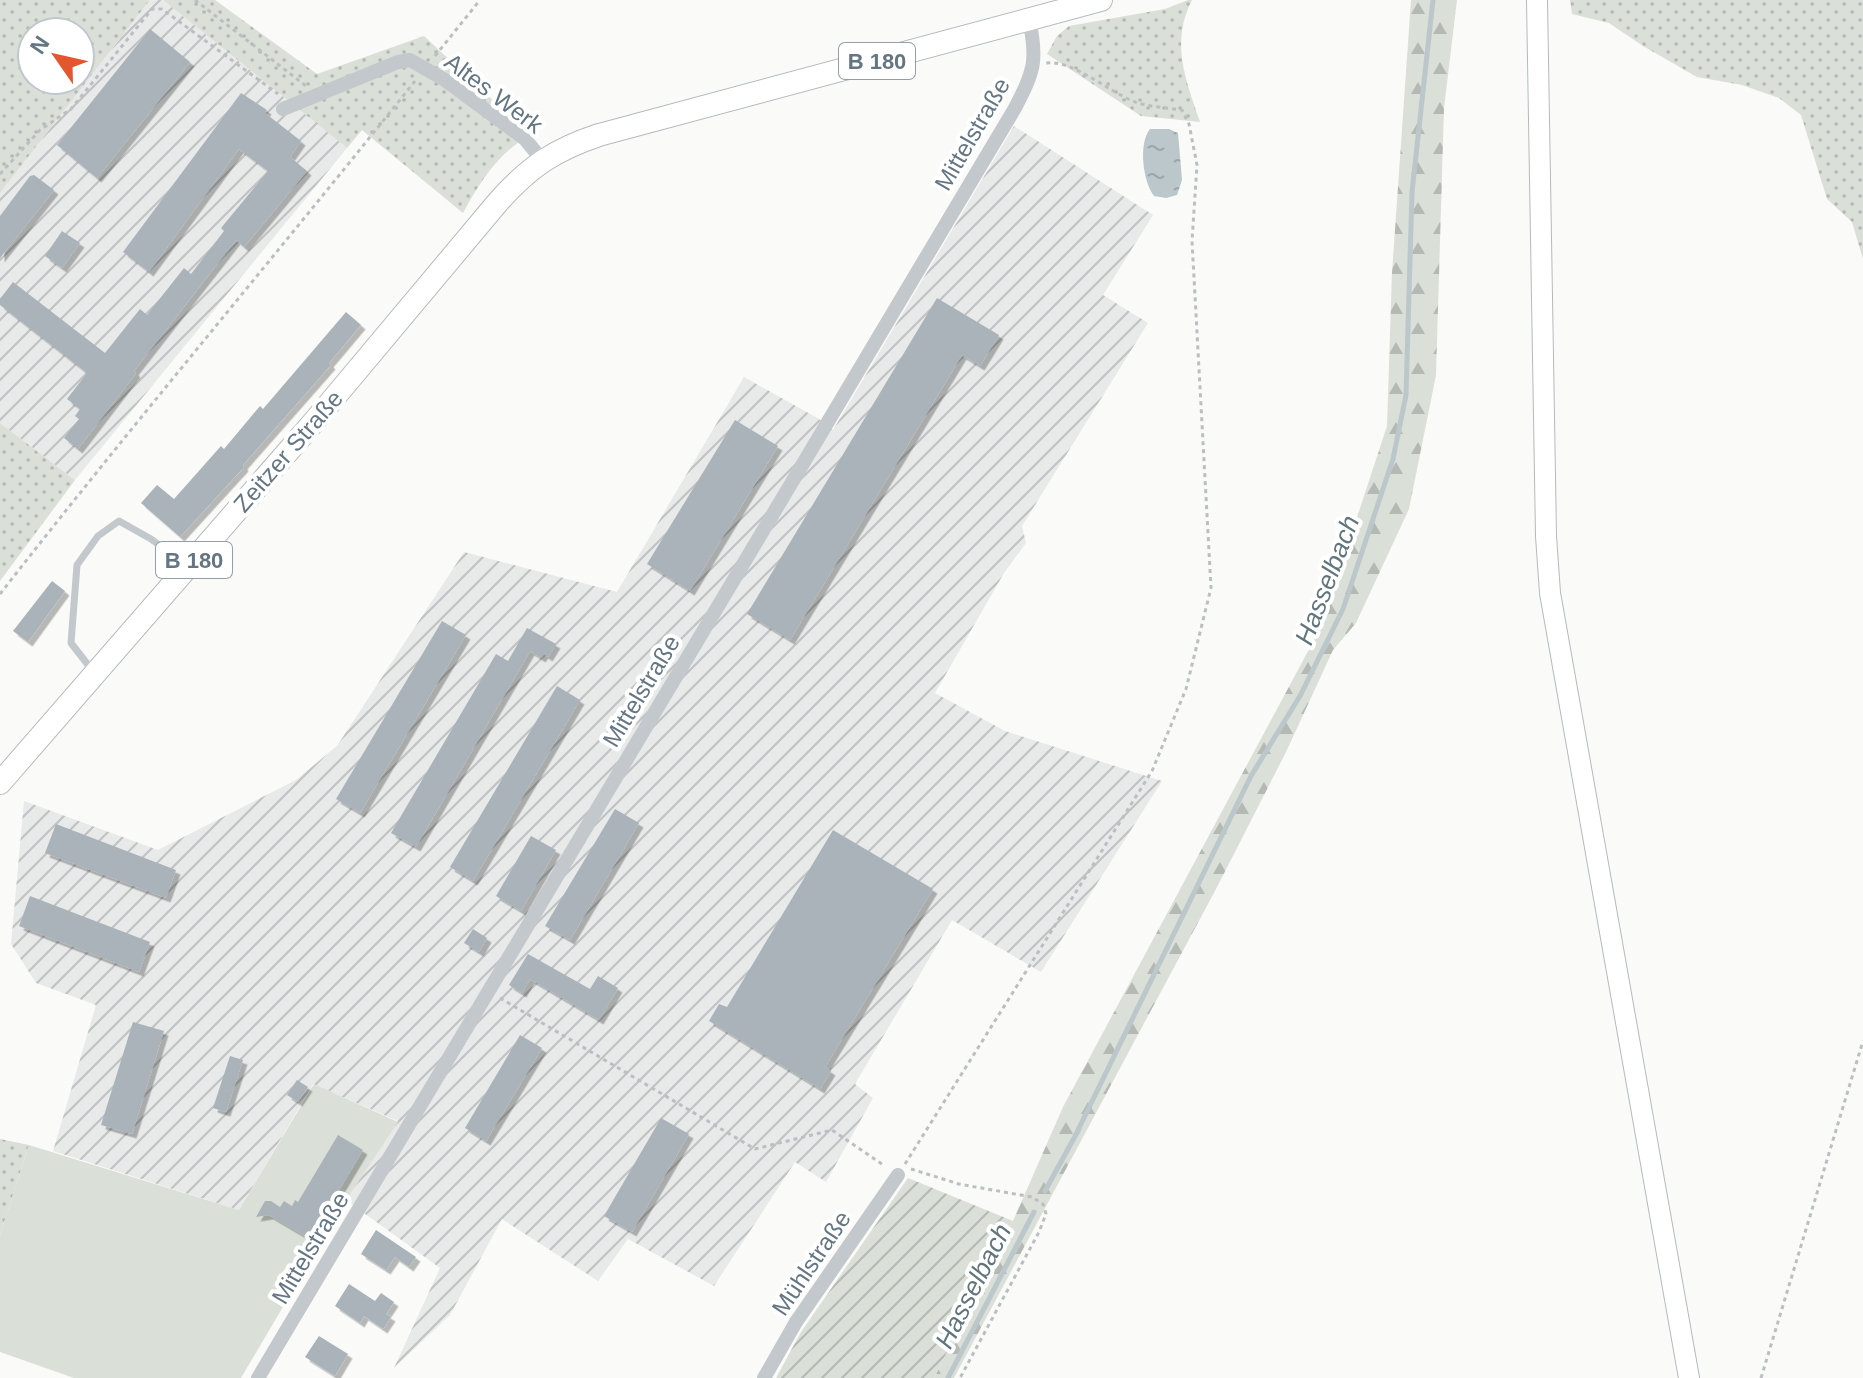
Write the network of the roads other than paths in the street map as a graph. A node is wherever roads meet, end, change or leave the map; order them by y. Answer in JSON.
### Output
{"nodes":[{"id":1,"x":1101,"y":0,"type":"edge"},
{"id":2,"x":1537,"y":0,"type":"edge"},
{"id":3,"x":1029,"y":19,"type":"junction"},
{"id":4,"x":288,"y":107,"type":"road end"},
{"id":5,"x":542,"y":160,"type":"junction"},
{"id":6,"x":188,"y":566,"type":"junction"},
{"id":7,"x":96,"y":674,"type":"junction"},
{"id":8,"x":0,"y":783,"type":"edge"},
{"id":9,"x":898,"y":1175,"type":"road end"},
{"id":10,"x":258,"y":1378,"type":"edge"},
{"id":11,"x":764,"y":1378,"type":"edge"},
{"id":12,"x":1689,"y":1378,"type":"edge"}],
"edges":[{"from":1,"to":3,"type":"main road","number":"B 180"},
{"from":2,"to":12,"type":"street"},
{"from":3,"to":5,"type":"main road","number":"B 180"},
{"from":3,"to":10,"type":"street","name":"Mittelstraße"},
{"from":4,"to":5,"type":"street","name":"Altes Werk"},
{"from":5,"to":6,"type":"main road","name":"Zeitzer Straße","number":"B 180"},
{"from":6,"to":7,"type":"main road","name":"Zeitzer Straße","number":"B 180"},
{"from":6,"to":7,"type":"lane"},
{"from":7,"to":8,"type":"main road","name":"Zeitzer Straße","number":"B 180"},
{"from":9,"to":11,"type":"street","name":"Mühlstraße"}]}
